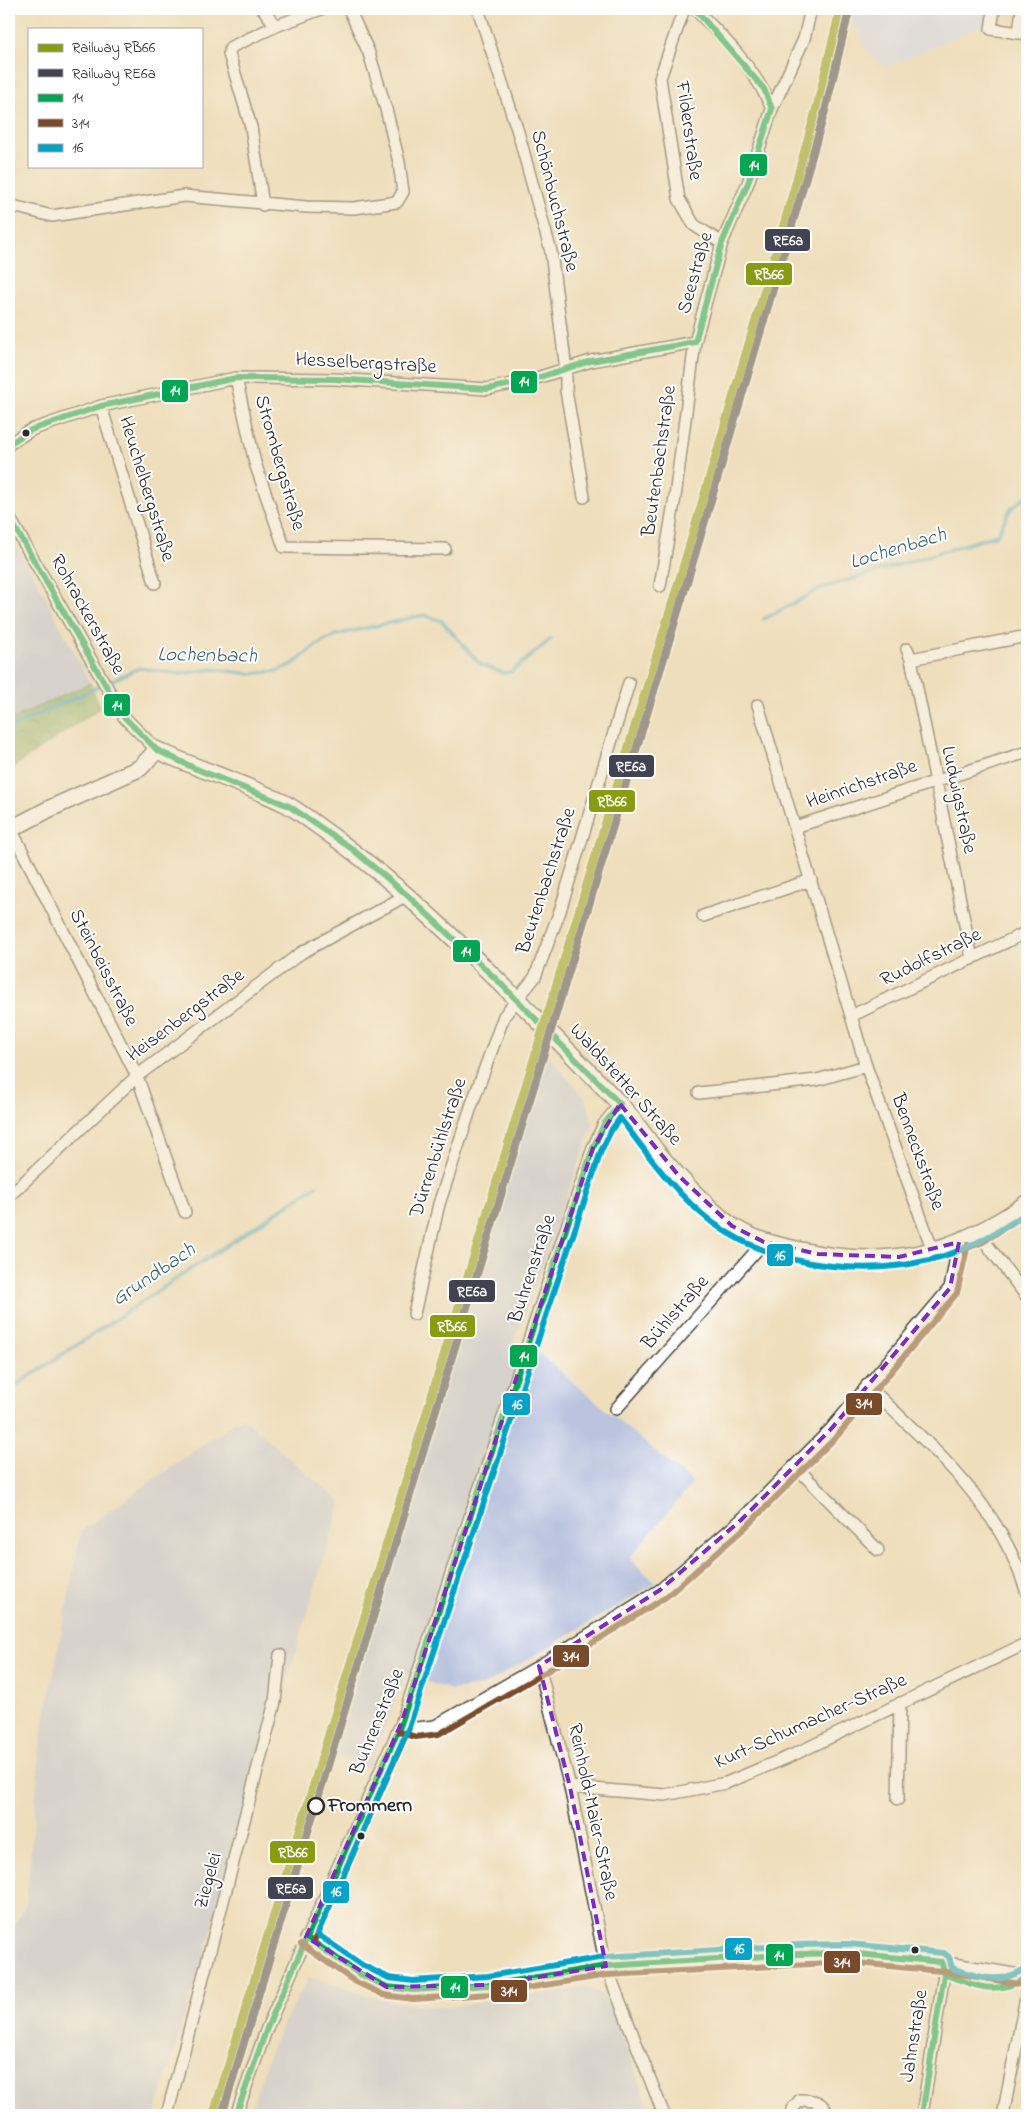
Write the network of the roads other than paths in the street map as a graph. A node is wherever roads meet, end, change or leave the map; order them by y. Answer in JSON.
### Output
{"nodes":[{"id":1,"x":263,"y":9,"type":"edge"},
{"id":2,"x":321,"y":9,"type":"edge"},
{"id":3,"x":349,"y":9,"type":"edge"},
{"id":4,"x":478,"y":9,"type":"edge"},
{"id":5,"x":684,"y":9,"type":"edge"},
{"id":6,"x":695,"y":9,"type":"edge"},
{"id":7,"x":811,"y":9,"type":"edge"},
{"id":8,"x":994,"y":9,"type":"edge"},
{"id":9,"x":1022,"y":9,"type":"edge"},
{"id":10,"x":276,"y":26,"type":"junction"},
{"id":11,"x":1023,"y":33,"type":"edge"},
{"id":12,"x":772,"y":109,"type":"junction"},
{"id":13,"x":9,"y":205,"type":"edge"},
{"id":14,"x":263,"y":205,"type":"junction"},
{"id":15,"x":722,"y":243,"type":"junction"},
{"id":16,"x":696,"y":342,"type":"junction"},
{"id":17,"x":566,"y":370,"type":"junction"},
{"id":18,"x":236,"y":378,"type":"junction"},
{"id":19,"x":101,"y":406,"type":"junction"},
{"id":20,"x":9,"y":444,"type":"edge"},
{"id":21,"x":584,"y":497,"type":"dead end"},
{"id":22,"x":9,"y":516,"type":"edge"},
{"id":23,"x":445,"y":549,"type":"dead end"},
{"id":24,"x":155,"y":583,"type":"dead end"},
{"id":25,"x":660,"y":586,"type":"dead end"},
{"id":26,"x":1027,"y":636,"type":"edge"},
{"id":27,"x":629,"y":683,"type":"dead end"},
{"id":28,"x":758,"y":705,"type":"dead end"},
{"id":29,"x":157,"y":750,"type":"junction"},
{"id":30,"x":1027,"y":752,"type":"edge"},
{"id":31,"x":935,"y":780,"type":"junction"},
{"id":32,"x":795,"y":827,"type":"junction"},
{"id":33,"x":10,"y":830,"type":"edge"},
{"id":34,"x":811,"y":880,"type":"junction"},
{"id":35,"x":406,"y":895,"type":"junction"},
{"id":36,"x":703,"y":916,"type":"dead end"},
{"id":37,"x":1027,"y":932,"type":"edge"},
{"id":38,"x":972,"y":959,"type":"junction"},
{"id":39,"x":517,"y":1000,"type":"junction"},
{"id":40,"x":851,"y":1016,"type":"junction"},
{"id":41,"x":866,"y":1066,"type":"junction"},
{"id":42,"x":137,"y":1076,"type":"junction"},
{"id":43,"x":699,"y":1093,"type":"dead end"},
{"id":44,"x":620,"y":1104,"type":"junction"},
{"id":45,"x":9,"y":1196,"type":"edge"},
{"id":46,"x":1027,"y":1203,"type":"edge"},
{"id":47,"x":185,"y":1212,"type":"dead end"},
{"id":48,"x":978,"y":1234,"type":"junction"},
{"id":49,"x":764,"y":1242,"type":"junction"},
{"id":50,"x":958,"y":1242,"type":"junction"},
{"id":51,"x":933,"y":1251,"type":"junction"},
{"id":52,"x":1027,"y":1297,"type":"edge"},
{"id":53,"x":414,"y":1314,"type":"dead end"},
{"id":54,"x":868,"y":1385,"type":"junction"},
{"id":55,"x":616,"y":1409,"type":"dead end"},
{"id":56,"x":796,"y":1467,"type":"junction"},
{"id":57,"x":878,"y":1550,"type":"dead end"},
{"id":58,"x":1027,"y":1593,"type":"edge"},
{"id":59,"x":1027,"y":1643,"type":"edge"},
{"id":60,"x":280,"y":1655,"type":"dead end"},
{"id":61,"x":539,"y":1666,"type":"junction"},
{"id":62,"x":900,"y":1703,"type":"junction"},
{"id":63,"x":401,"y":1724,"type":"junction"},
{"id":64,"x":570,"y":1787,"type":"junction"},
{"id":65,"x":898,"y":1799,"type":"dead end"},
{"id":66,"x":306,"y":1937,"type":"junction"},
{"id":67,"x":942,"y":1962,"type":"junction"},
{"id":68,"x":606,"y":1966,"type":"junction"},
{"id":69,"x":1027,"y":1976,"type":"edge"},
{"id":70,"x":1027,"y":1992,"type":"edge"},
{"id":71,"x":167,"y":2115,"type":"edge"},
{"id":72,"x":236,"y":2115,"type":"edge"},
{"id":73,"x":664,"y":2115,"type":"edge"},
{"id":74,"x":791,"y":2115,"type":"edge"},
{"id":75,"x":828,"y":2115,"type":"edge"},
{"id":76,"x":922,"y":2115,"type":"edge"},
{"id":77,"x":1004,"y":2115,"type":"edge"}],
"edges":[{"from":1,"to":10,"type":"street"},
{"from":2,"to":10,"type":"street"},
{"from":3,"to":14,"type":"street"},
{"from":4,"to":17,"type":"street","name":"Schönbuchstraße"},
{"from":5,"to":15,"type":"street","name":"Filderstraße"},
{"from":6,"to":12,"type":"street"},
{"from":7,"to":12,"type":"street","name":"Seestraße"},
{"from":8,"to":11,"type":"street"},
{"from":9,"to":11,"type":"street"},
{"from":10,"to":14,"type":"street"},
{"from":12,"to":15,"type":"street","name":"Seestraße"},
{"from":13,"to":14,"type":"street"},
{"from":15,"to":16,"type":"street","name":"Seestraße"},
{"from":16,"to":17,"type":"street","name":"Hesselbergstraße"},
{"from":16,"to":25,"type":"street","name":"Beutenbachstraße"},
{"from":17,"to":18,"type":"street","name":"Hesselbergstraße"},
{"from":17,"to":21,"type":"street","name":"Schönbuchstraße"},
{"from":18,"to":19,"type":"street","name":"Hesselbergstraße"},
{"from":18,"to":23,"type":"street","name":"Strombergstraße"},
{"from":19,"to":20,"type":"street","name":"Hesselbergstraße"},
{"from":19,"to":24,"type":"street","name":"Heuchelbergstraße"},
{"from":22,"to":29,"type":"street","name":"Rohrackerstraße"},
{"from":26,"to":31,"type":"street","name":"Ludwigstraße"},
{"from":27,"to":39,"type":"street","name":"Beutenbachstraße"},
{"from":28,"to":32,"type":"street","name":"Benneckstraße"},
{"from":29,"to":33,"type":"street"},
{"from":29,"to":35,"type":"street","name":"Waldstetter Straße"},
{"from":30,"to":31,"type":"street","name":"Heinrichstraße"},
{"from":31,"to":32,"type":"street","name":"Heinrichstraße"},
{"from":31,"to":38,"type":"street","name":"Ludwigstraße"},
{"from":32,"to":34,"type":"street","name":"Benneckstraße"},
{"from":33,"to":42,"type":"street","name":"Steinbeisstraße"},
{"from":34,"to":36,"type":"street"},
{"from":34,"to":40,"type":"street","name":"Benneckstraße"},
{"from":35,"to":39,"type":"street","name":"Waldstetter Straße"},
{"from":35,"to":42,"type":"street","name":"Heisenbergstraße"},
{"from":37,"to":38,"type":"street","name":"Rudolfstraße"},
{"from":38,"to":40,"type":"street","name":"Rudolfstraße"},
{"from":39,"to":44,"type":"street","name":"Waldstetter Straße"},
{"from":39,"to":53,"type":"street","name":"Dürrenbühlstraße"},
{"from":40,"to":41,"type":"street","name":"Benneckstraße"},
{"from":41,"to":43,"type":"street"},
{"from":41,"to":51,"type":"street","name":"Benneckstraße"},
{"from":42,"to":45,"type":"street","name":"Heisenbergstraße"},
{"from":42,"to":47,"type":"street","name":"Steinbeisstraße"},
{"from":44,"to":49,"type":"street","name":"Waldstetter Straße"},
{"from":44,"to":63,"type":"street","name":"Buhrenstraße"},
{"from":46,"to":48,"type":"street","name":"Waldstetter Straße"},
{"from":48,"to":50,"type":"street","name":"Waldstetter Straße"},
{"from":48,"to":52,"type":"street"},
{"from":49,"to":51,"type":"street","name":"Waldstetter Straße"},
{"from":49,"to":55,"type":"street","name":"Bühlstraße"},
{"from":50,"to":51,"type":"street","name":"Waldstetter Straße"},
{"from":50,"to":54,"type":"street"},
{"from":54,"to":56,"type":"street"},
{"from":54,"to":58,"type":"street"},
{"from":56,"to":57,"type":"street"},
{"from":56,"to":61,"type":"street"},
{"from":59,"to":62,"type":"street","name":"Kurt-Schumacher-Straße"},
{"from":60,"to":71,"type":"street","name":"Ziegelei"},
{"from":61,"to":63,"type":"street"},
{"from":61,"to":64,"type":"street","name":"Reinhold-Maier-Straße"},
{"from":62,"to":64,"type":"street","name":"Kurt-Schumacher-Straße"},
{"from":62,"to":65,"type":"street"},
{"from":63,"to":66,"type":"street","name":"Buhrenstraße"},
{"from":64,"to":68,"type":"street","name":"Reinhold-Maier-Straße"},
{"from":66,"to":68,"type":"street"},
{"from":66,"to":72,"type":"street","name":"Buhrenstraße"},
{"from":67,"to":68,"type":"street"},
{"from":67,"to":69,"type":"street"},
{"from":67,"to":76,"type":"street","name":"Jahnstraße"},
{"from":68,"to":73,"type":"street","name":"Reinhold-Maier-Straße"},
{"from":70,"to":77,"type":"street"},
{"from":74,"to":75,"type":"street"}]}
